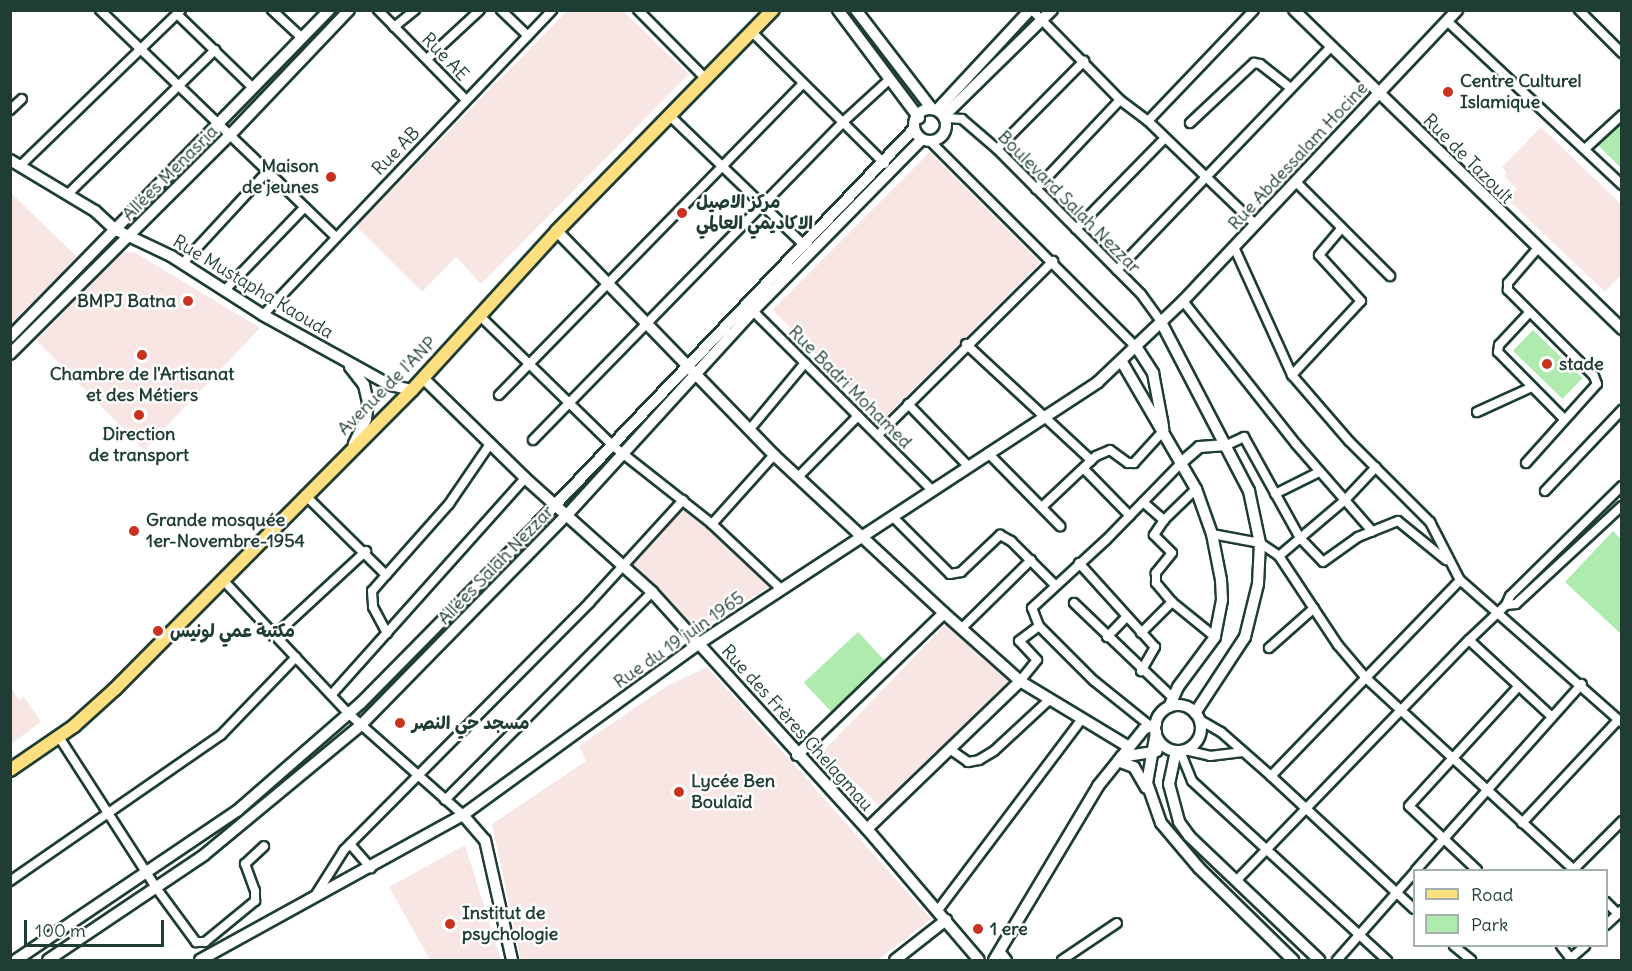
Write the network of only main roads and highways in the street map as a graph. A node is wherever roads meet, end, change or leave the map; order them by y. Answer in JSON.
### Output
{"nodes":[{"id":1,"x":329,"y":10,"type":"edge"},
{"id":2,"x":349,"y":10,"type":"edge"},
{"id":3,"x":772,"y":10,"type":"edge"},
{"id":4,"x":838,"y":10,"type":"edge"},
{"id":5,"x":856,"y":10,"type":"edge"},
{"id":6,"x":1031,"y":10,"type":"edge"},
{"id":7,"x":1052,"y":10,"type":"edge"},
{"id":8,"x":1294,"y":10,"type":"edge"},
{"id":9,"x":1457,"y":10,"type":"edge"},
{"id":10,"x":866,"y":24,"type":"junction"},
{"id":11,"x":853,"y":31,"type":"junction"},
{"id":12,"x":1379,"y":94,"type":"junction"},
{"id":13,"x":940,"y":113,"type":"junction"},
{"id":14,"x":919,"y":118,"type":"junction"},
{"id":15,"x":912,"y":131,"type":"junction"},
{"id":16,"x":925,"y":141,"type":"junction"},
{"id":17,"x":15,"y":163,"type":"edge"},
{"id":18,"x":886,"y":165,"type":"junction"},
{"id":19,"x":95,"y":211,"type":"junction"},
{"id":20,"x":123,"y":221,"type":"junction"},
{"id":21,"x":114,"y":230,"type":"junction"},
{"id":22,"x":137,"y":230,"type":"junction"},
{"id":23,"x":556,"y":231,"type":"junction"},
{"id":24,"x":129,"y":238,"type":"junction"},
{"id":25,"x":149,"y":244,"type":"junction"},
{"id":26,"x":750,"y":308,"type":"junction"},
{"id":27,"x":1161,"y":322,"type":"junction"},
{"id":28,"x":1622,"y":329,"type":"edge"},
{"id":29,"x":10,"y":337,"type":"edge"},
{"id":30,"x":1137,"y":348,"type":"junction"},
{"id":31,"x":10,"y":354,"type":"edge"},
{"id":32,"x":340,"y":359,"type":"junction"},
{"id":33,"x":1122,"y":362,"type":"junction"},
{"id":34,"x":687,"y":369,"type":"junction"},
{"id":35,"x":697,"y":377,"type":"junction"},
{"id":36,"x":423,"y":378,"type":"junction"},
{"id":37,"x":412,"y":390,"type":"junction"},
{"id":38,"x":1164,"y":430,"type":"junction"},
{"id":39,"x":354,"y":444,"type":"junction"},
{"id":40,"x":1227,"y":445,"type":"junction"},
{"id":41,"x":1182,"y":462,"type":"junction"},
{"id":42,"x":554,"y":503,"type":"junction"},
{"id":43,"x":567,"y":515,"type":"junction"},
{"id":44,"x":863,"y":539,"type":"junction"},
{"id":45,"x":944,"y":613,"type":"junction"},
{"id":46,"x":698,"y":644,"type":"junction"},
{"id":47,"x":1020,"y":681,"type":"junction"},
{"id":48,"x":1171,"y":702,"type":"junction"},
{"id":49,"x":1198,"y":717,"type":"junction"},
{"id":50,"x":1153,"y":727,"type":"junction"},
{"id":51,"x":1129,"y":747,"type":"junction"},
{"id":52,"x":1177,"y":750,"type":"junction"},
{"id":53,"x":1150,"y":752,"type":"junction"},
{"id":54,"x":797,"y":755,"type":"junction"},
{"id":55,"x":1120,"y":759,"type":"junction"},
{"id":56,"x":10,"y":770,"type":"edge"},
{"id":57,"x":1149,"y":792,"type":"junction"},
{"id":58,"x":463,"y":815,"type":"junction"},
{"id":59,"x":867,"y":829,"type":"junction"},
{"id":60,"x":946,"y":920,"type":"junction"},
{"id":61,"x":217,"y":956,"type":"edge"},
{"id":62,"x":997,"y":956,"type":"edge"},
{"id":63,"x":16,"y":960,"type":"edge"},
{"id":64,"x":48,"y":960,"type":"edge"},
{"id":65,"x":200,"y":960,"type":"edge"},
{"id":66,"x":512,"y":960,"type":"edge"},
{"id":67,"x":895,"y":960,"type":"edge"},
{"id":68,"x":979,"y":960,"type":"edge"},
{"id":69,"x":1293,"y":960,"type":"edge"},
{"id":70,"x":1319,"y":960,"type":"edge"}],
"edges":[{"from":1,"to":20,"type":"main road"},
{"from":2,"to":22,"type":"main road","name":"Allées Menasria"},
{"from":3,"to":23,"type":"main road","name":"Avenue de l'ANP"},
{"from":4,"to":11,"type":"main road"},
{"from":5,"to":10,"type":"main road"},
{"from":6,"to":13,"type":"main road"},
{"from":7,"to":13,"type":"main road"},
{"from":8,"to":12,"type":"main road","name":"Rue de Tazoult"},
{"from":9,"to":12,"type":"main road","name":"Rue Abdessalam Hocine"},
{"from":10,"to":11,"type":"main road"},
{"from":10,"to":13,"type":"main road"},
{"from":11,"to":14,"type":"main road"},
{"from":12,"to":27,"type":"main road","name":"Rue Abdessalam Hocine"},
{"from":12,"to":28,"type":"main road","name":"Rue de Tazoult"},
{"from":13,"to":14,"type":"main road"},
{"from":13,"to":16,"type":"main road","name":"Allées Salah Nezzar"},
{"from":14,"to":15,"type":"main road"},
{"from":15,"to":16,"type":"main road"},
{"from":15,"to":18,"type":"main road"},
{"from":16,"to":18,"type":"main road","name":"Allées Salah Nezzar"},
{"from":17,"to":19,"type":"main road","name":"Rue Mustapha Kaouda"},
{"from":18,"to":26,"type":"main road","name":"Allées Salah Nezzar"},
{"from":18,"to":26,"type":"main road"},
{"from":19,"to":20,"type":"main road","name":"Rue Mustapha Kaouda"},
{"from":19,"to":21,"type":"main road","name":"Rue Mustapha Kaouda"},
{"from":20,"to":21,"type":"main road"},
{"from":20,"to":22,"type":"main road","name":"Rue Mustapha Kaouda"},
{"from":21,"to":24,"type":"main road","name":"Rue Mustapha Kaouda"},
{"from":21,"to":29,"type":"main road"},
{"from":22,"to":24,"type":"main road","name":"Allées Menasria"},
{"from":22,"to":25,"type":"main road","name":"Rue Mustapha Kaouda"},
{"from":23,"to":34,"type":"main road"},
{"from":23,"to":36,"type":"main road","name":"Avenue de l'ANP"},
{"from":24,"to":25,"type":"main road","name":"Rue Mustapha Kaouda"},
{"from":24,"to":31,"type":"main road","name":"Allées Menasria"},
{"from":25,"to":32,"type":"main road","name":"Rue Mustapha Kaouda"},
{"from":26,"to":34,"type":"main road"},
{"from":26,"to":35,"type":"main road","name":"Allées Salah Nezzar"},
{"from":27,"to":30,"type":"main road","name":"Rue du 19 juin 1965"},
{"from":27,"to":40,"type":"main road"},
{"from":30,"to":33,"type":"main road","name":"Rue du 19 juin 1965"},
{"from":30,"to":38,"type":"main road"},
{"from":32,"to":37,"type":"main road"},
{"from":32,"to":39,"type":"main road"},
{"from":33,"to":38,"type":"main road"},
{"from":33,"to":44,"type":"main road","name":"Rue du 19 juin 1965"},
{"from":34,"to":35,"type":"main road"},
{"from":34,"to":42,"type":"main road"},
{"from":35,"to":43,"type":"main road","name":"Allées Salah Nezzar"},
{"from":35,"to":44,"type":"main road"},
{"from":36,"to":37,"type":"main road","name":"Avenue de l'ANP"},
{"from":36,"to":42,"type":"main road","name":"Rue des Frères Chelagmau"},
{"from":37,"to":39,"type":"main road","name":"Avenue de l'ANP"},
{"from":38,"to":41,"type":"main road"},
{"from":39,"to":56,"type":"main road","name":"Avenue de l'ANP"},
{"from":40,"to":41,"type":"main road"},
{"from":40,"to":49,"type":"main road"},
{"from":41,"to":48,"type":"main road"},
{"from":42,"to":43,"type":"main road","name":"Rue des Frères Chelagmau"},
{"from":42,"to":63,"type":"main road"},
{"from":43,"to":46,"type":"main road","name":"Rue des Frères Chelagmau"},
{"from":43,"to":64,"type":"main road","name":"Allées Salah Nezzar"},
{"from":44,"to":45,"type":"main road"},
{"from":44,"to":46,"type":"main road","name":"Rue du 19 juin 1965"},
{"from":45,"to":47,"type":"main road"},
{"from":45,"to":54,"type":"main road"},
{"from":46,"to":54,"type":"main road","name":"Rue des Frères Chelagmau"},
{"from":46,"to":58,"type":"main road","name":"Rue du 19 juin 1965"},
{"from":47,"to":51,"type":"main road"},
{"from":47,"to":59,"type":"main road"},
{"from":48,"to":49,"type":"main road"},
{"from":48,"to":50,"type":"main road"},
{"from":49,"to":52,"type":"main road"},
{"from":50,"to":51,"type":"main road"},
{"from":50,"to":52,"type":"main road"},
{"from":50,"to":53,"type":"main road"},
{"from":51,"to":55,"type":"main road"},
{"from":52,"to":53,"type":"main road"},
{"from":52,"to":70,"type":"main road"},
{"from":53,"to":55,"type":"main road"},
{"from":53,"to":57,"type":"main road"},
{"from":54,"to":59,"type":"main road","name":"Rue des Frères Chelagmau"},
{"from":55,"to":57,"type":"main road"},
{"from":55,"to":62,"type":"main road"},
{"from":57,"to":69,"type":"main road"},
{"from":58,"to":61,"type":"main road","name":"Rue du 19 juin 1965"},
{"from":58,"to":66,"type":"main road"},
{"from":59,"to":60,"type":"main road","name":"Rue des Frères Chelagmau"},
{"from":60,"to":67,"type":"main road"},
{"from":60,"to":68,"type":"main road","name":"Rue des Frères Chelagmau"},
{"from":61,"to":65,"type":"main road","name":"Rue du 19 juin 1965"}]}
